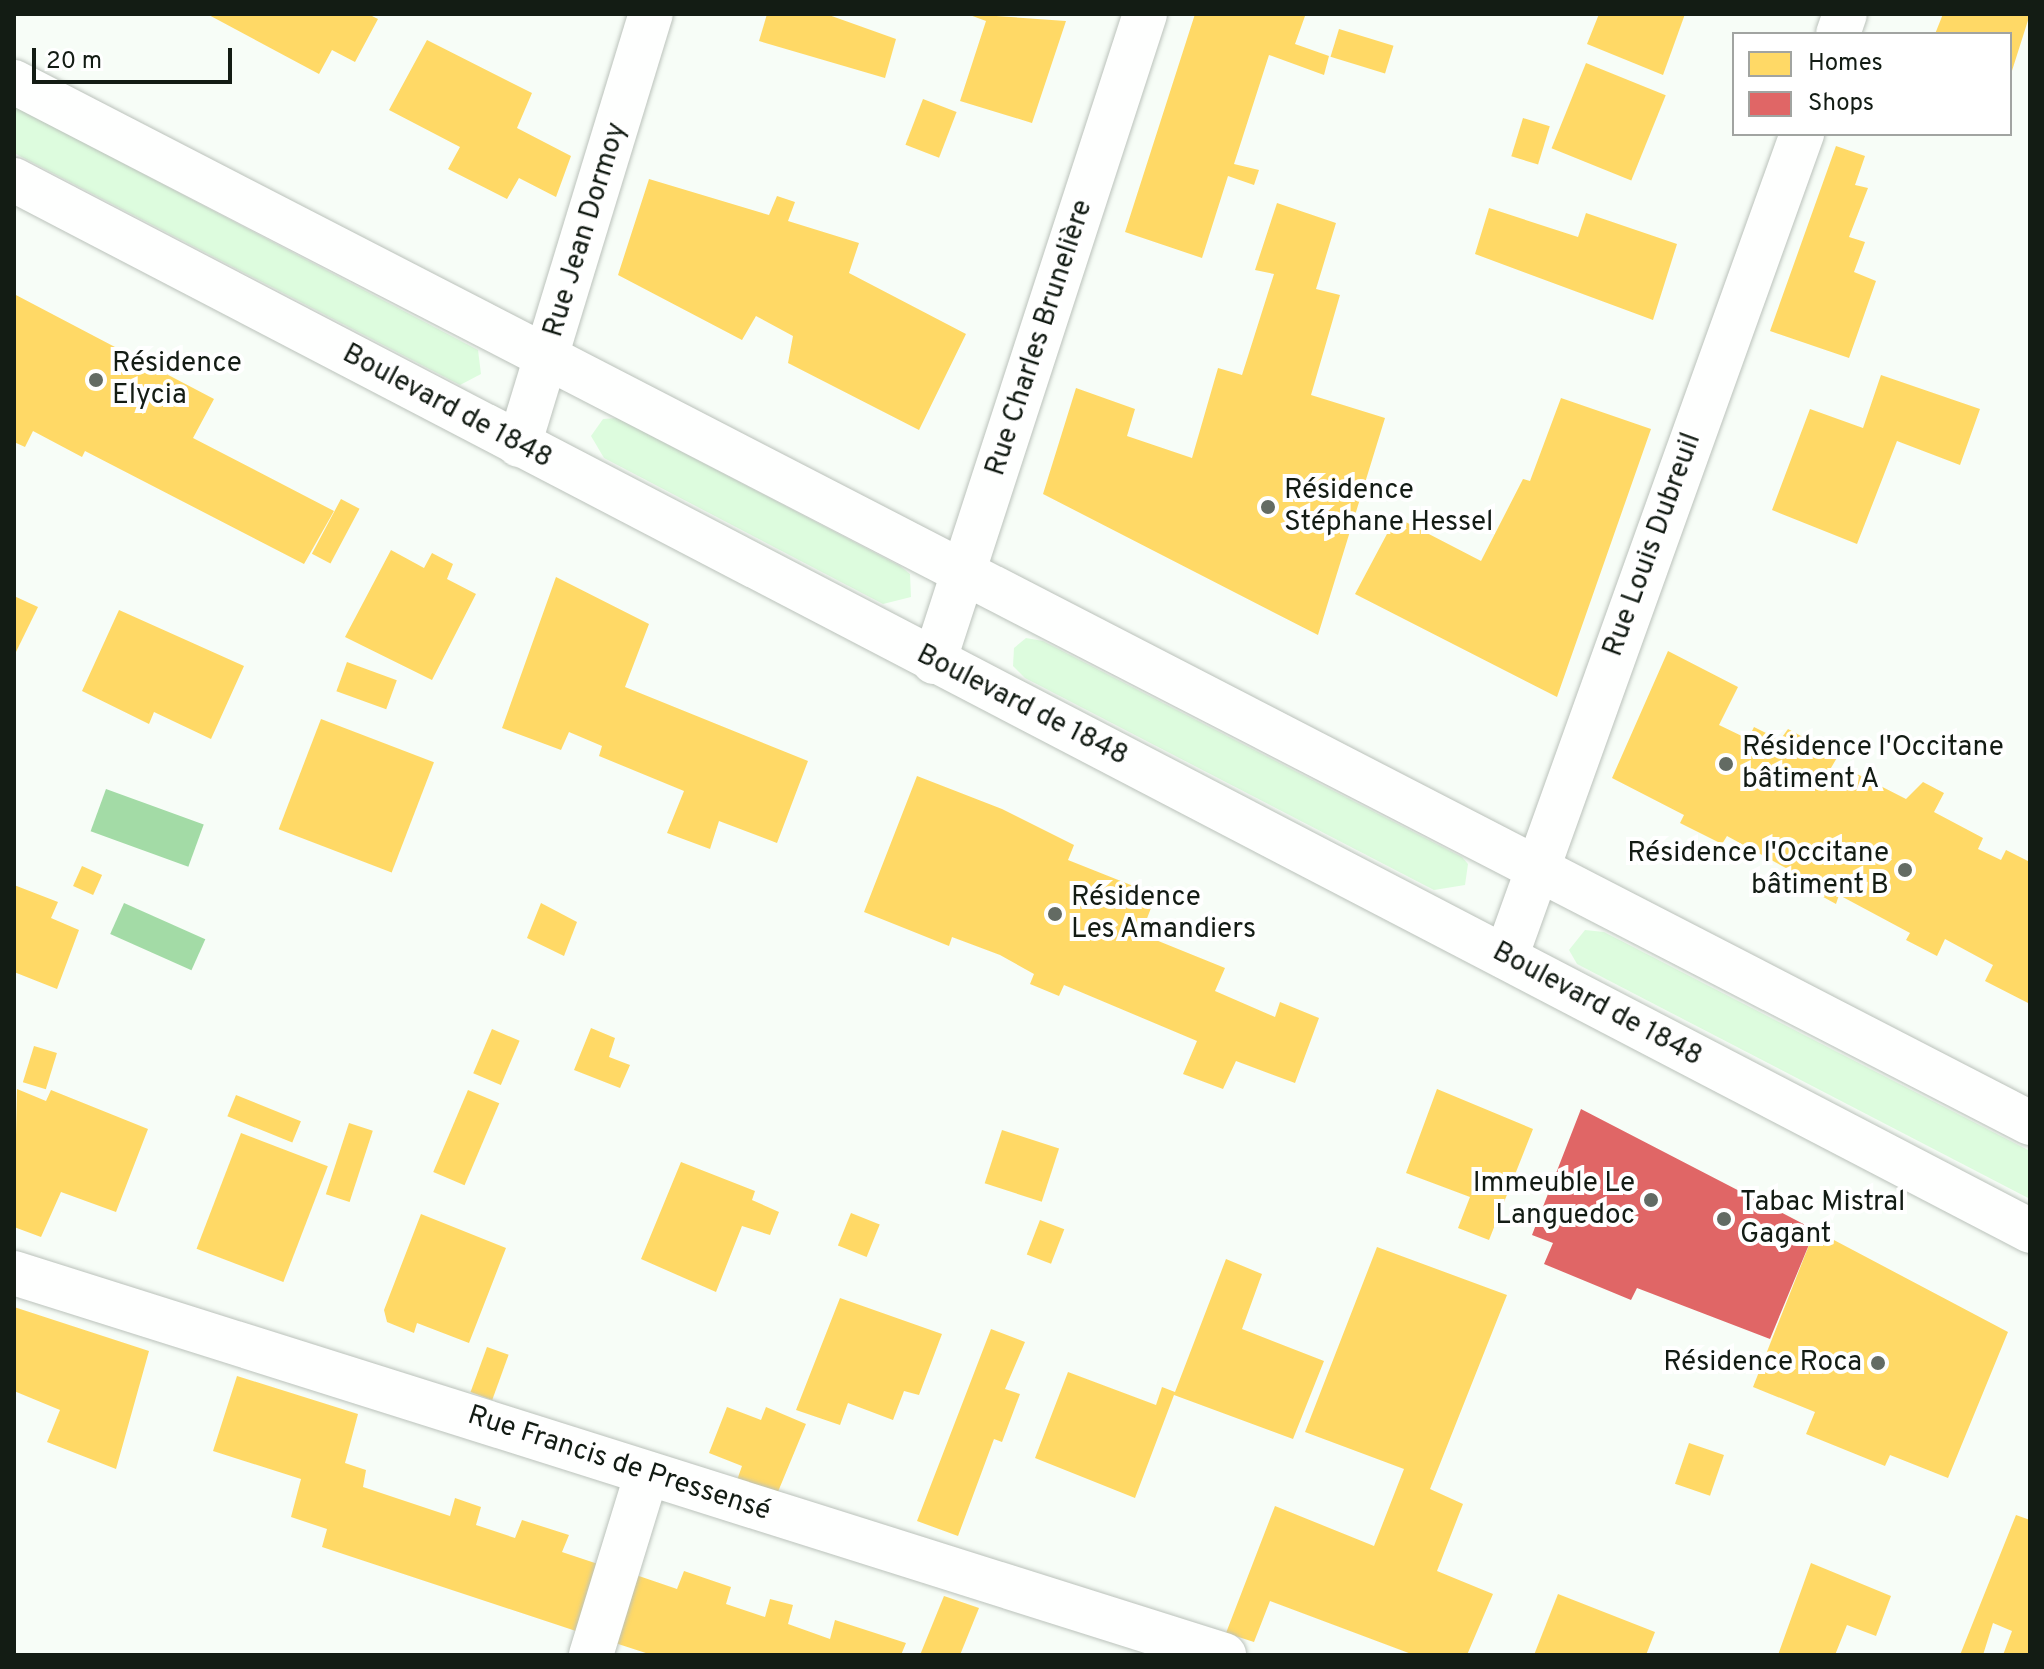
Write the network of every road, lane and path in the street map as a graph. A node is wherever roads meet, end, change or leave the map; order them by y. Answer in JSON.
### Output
{"nodes":[{"id":1,"x":651,"y":14,"type":"edge"},
{"id":2,"x":1145,"y":14,"type":"edge"},
{"id":3,"x":14,"y":82,"type":"edge"},
{"id":4,"x":1801,"y":136,"type":"edge"},
{"id":5,"x":14,"y":180,"type":"edge"},
{"id":6,"x":547,"y":358,"type":"junction"},
{"id":7,"x":519,"y":445,"type":"junction"},
{"id":8,"x":963,"y":576,"type":"junction"},
{"id":9,"x":934,"y":662,"type":"junction"},
{"id":10,"x":1537,"y":865,"type":"junction"},
{"id":11,"x":1506,"y":957,"type":"junction"},
{"id":12,"x":2030,"y":1123,"type":"edge"},
{"id":13,"x":2030,"y":1231,"type":"edge"},
{"id":14,"x":14,"y":1273,"type":"edge"},
{"id":15,"x":647,"y":1473,"type":"junction"},
{"id":16,"x":591,"y":1655,"type":"edge"},
{"id":17,"x":1224,"y":1655,"type":"edge"}],
"edges":[{"from":1,"to":6,"type":"street","name":"Rue Jean Dormoy"},
{"from":2,"to":8,"type":"street","name":"Rue Charles Brunelière"},
{"from":3,"to":6,"type":"street"},
{"from":4,"to":10,"type":"street","name":"Rue Louis Dubreuil"},
{"from":5,"to":7,"type":"street","name":"Boulevard de 1848"},
{"from":6,"to":7,"type":"street","name":"Rue Jean Dormoy"},
{"from":6,"to":8,"type":"street"},
{"from":7,"to":9,"type":"street","name":"Boulevard de 1848"},
{"from":8,"to":9,"type":"street","name":"Rue Charles Brunelière"},
{"from":8,"to":10,"type":"street"},
{"from":9,"to":11,"type":"street","name":"Boulevard de 1848"},
{"from":10,"to":11,"type":"street","name":"Rue Louis Dubreuil"},
{"from":10,"to":12,"type":"street"},
{"from":11,"to":13,"type":"street","name":"Boulevard de 1848"},
{"from":14,"to":15,"type":"street","name":"Rue Francis de Pressensé"},
{"from":15,"to":16,"type":"street"},
{"from":15,"to":17,"type":"street","name":"Rue Francis de Pressensé"}]}
